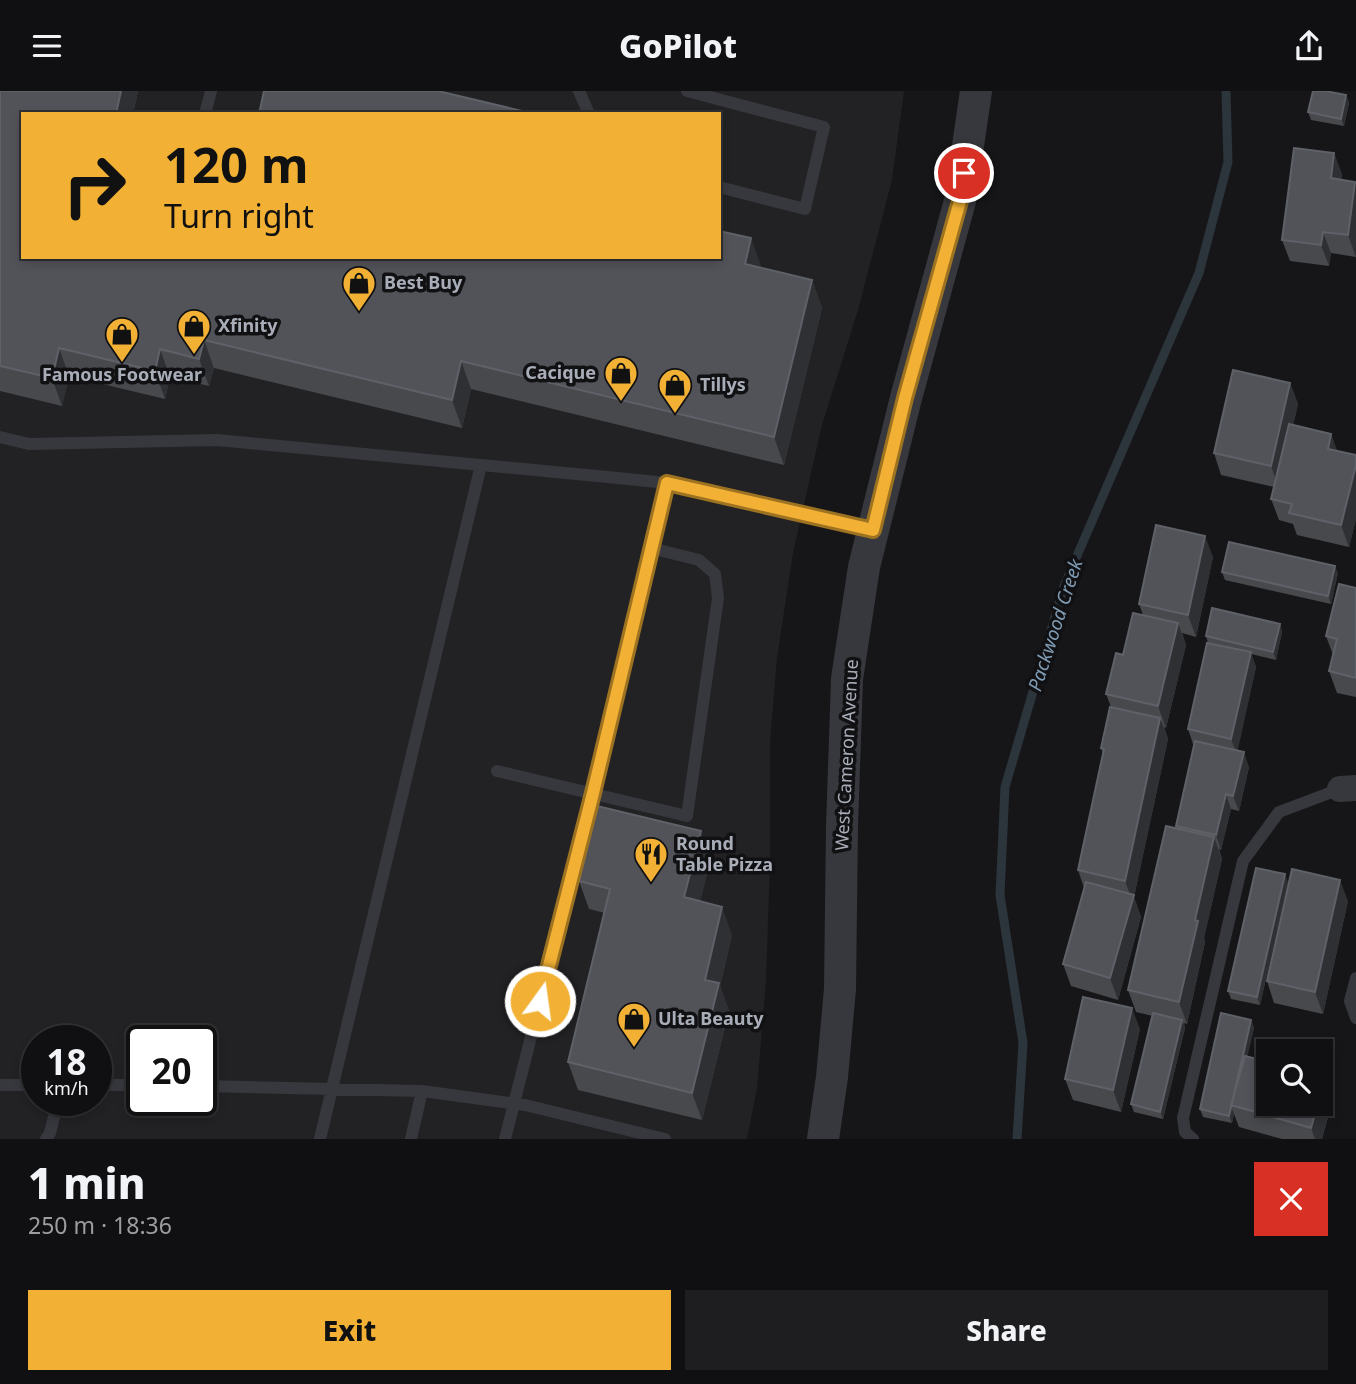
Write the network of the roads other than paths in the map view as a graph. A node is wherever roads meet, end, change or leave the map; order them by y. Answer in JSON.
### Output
{"nodes":[{"id":1,"x":211,"y":91,"type":"edge"},
{"id":2,"x":579,"y":91,"type":"edge"},
{"id":3,"x":687,"y":91,"type":"edge"},
{"id":4,"x":976,"y":91,"type":"edge"},
{"id":5,"x":206,"y":112,"type":"edge"},
{"id":6,"x":588,"y":112,"type":"edge"},
{"id":7,"x":721,"y":188,"type":"edge"},
{"id":8,"x":0,"y":437,"type":"edge"},
{"id":9,"x":481,"y":464,"type":"junction"},
{"id":10,"x":667,"y":483,"type":"junction"},
{"id":11,"x":873,"y":530,"type":"junction"},
{"id":12,"x":651,"y":548,"type":"junction"},
{"id":13,"x":497,"y":771,"type":"dead end"},
{"id":14,"x":1348,"y":788,"type":"edge"},
{"id":15,"x":593,"y":793,"type":"junction"},
{"id":16,"x":1356,"y":978,"type":"edge"},
{"id":17,"x":1356,"y":1018,"type":"edge"},
{"id":18,"x":0,"y":1085,"type":"edge"},
{"id":19,"x":21,"y":1085,"type":"edge"},
{"id":20,"x":217,"y":1086,"type":"edge"},
{"id":21,"x":332,"y":1088,"type":"junction"},
{"id":22,"x":422,"y":1091,"type":"junction"},
{"id":23,"x":513,"y":1103,"type":"junction"},
{"id":24,"x":54,"y":1116,"type":"edge"},
{"id":25,"x":46,"y":1139,"type":"edge"},
{"id":26,"x":320,"y":1139,"type":"edge"},
{"id":27,"x":411,"y":1139,"type":"edge"},
{"id":28,"x":505,"y":1139,"type":"edge"},
{"id":29,"x":664,"y":1139,"type":"edge"},
{"id":30,"x":823,"y":1139,"type":"edge"},
{"id":31,"x":1193,"y":1139,"type":"edge"}],
"edges":[{"from":1,"to":5,"type":"lane"},
{"from":2,"to":6,"type":"lane"},
{"from":3,"to":7,"type":"lane"},
{"from":4,"to":11,"type":"street","name":"West Cameron Avenue"},
{"from":8,"to":9,"type":"lane"},
{"from":9,"to":10,"type":"lane"},
{"from":9,"to":21,"type":"lane"},
{"from":10,"to":11,"type":"lane"},
{"from":10,"to":12,"type":"lane"},
{"from":11,"to":30,"type":"street","name":"West Cameron Avenue"},
{"from":12,"to":15,"type":"lane"},
{"from":12,"to":15,"type":"lane"},
{"from":13,"to":15,"type":"lane"},
{"from":14,"to":31,"type":"lane"},
{"from":15,"to":23,"type":"lane"},
{"from":16,"to":17,"type":"lane"},
{"from":18,"to":19,"type":"lane"},
{"from":20,"to":21,"type":"lane"},
{"from":21,"to":22,"type":"lane"},
{"from":21,"to":26,"type":"lane"},
{"from":22,"to":23,"type":"lane"},
{"from":22,"to":27,"type":"lane"},
{"from":23,"to":28,"type":"lane"},
{"from":23,"to":29,"type":"lane"},
{"from":24,"to":25,"type":"lane"}]}
